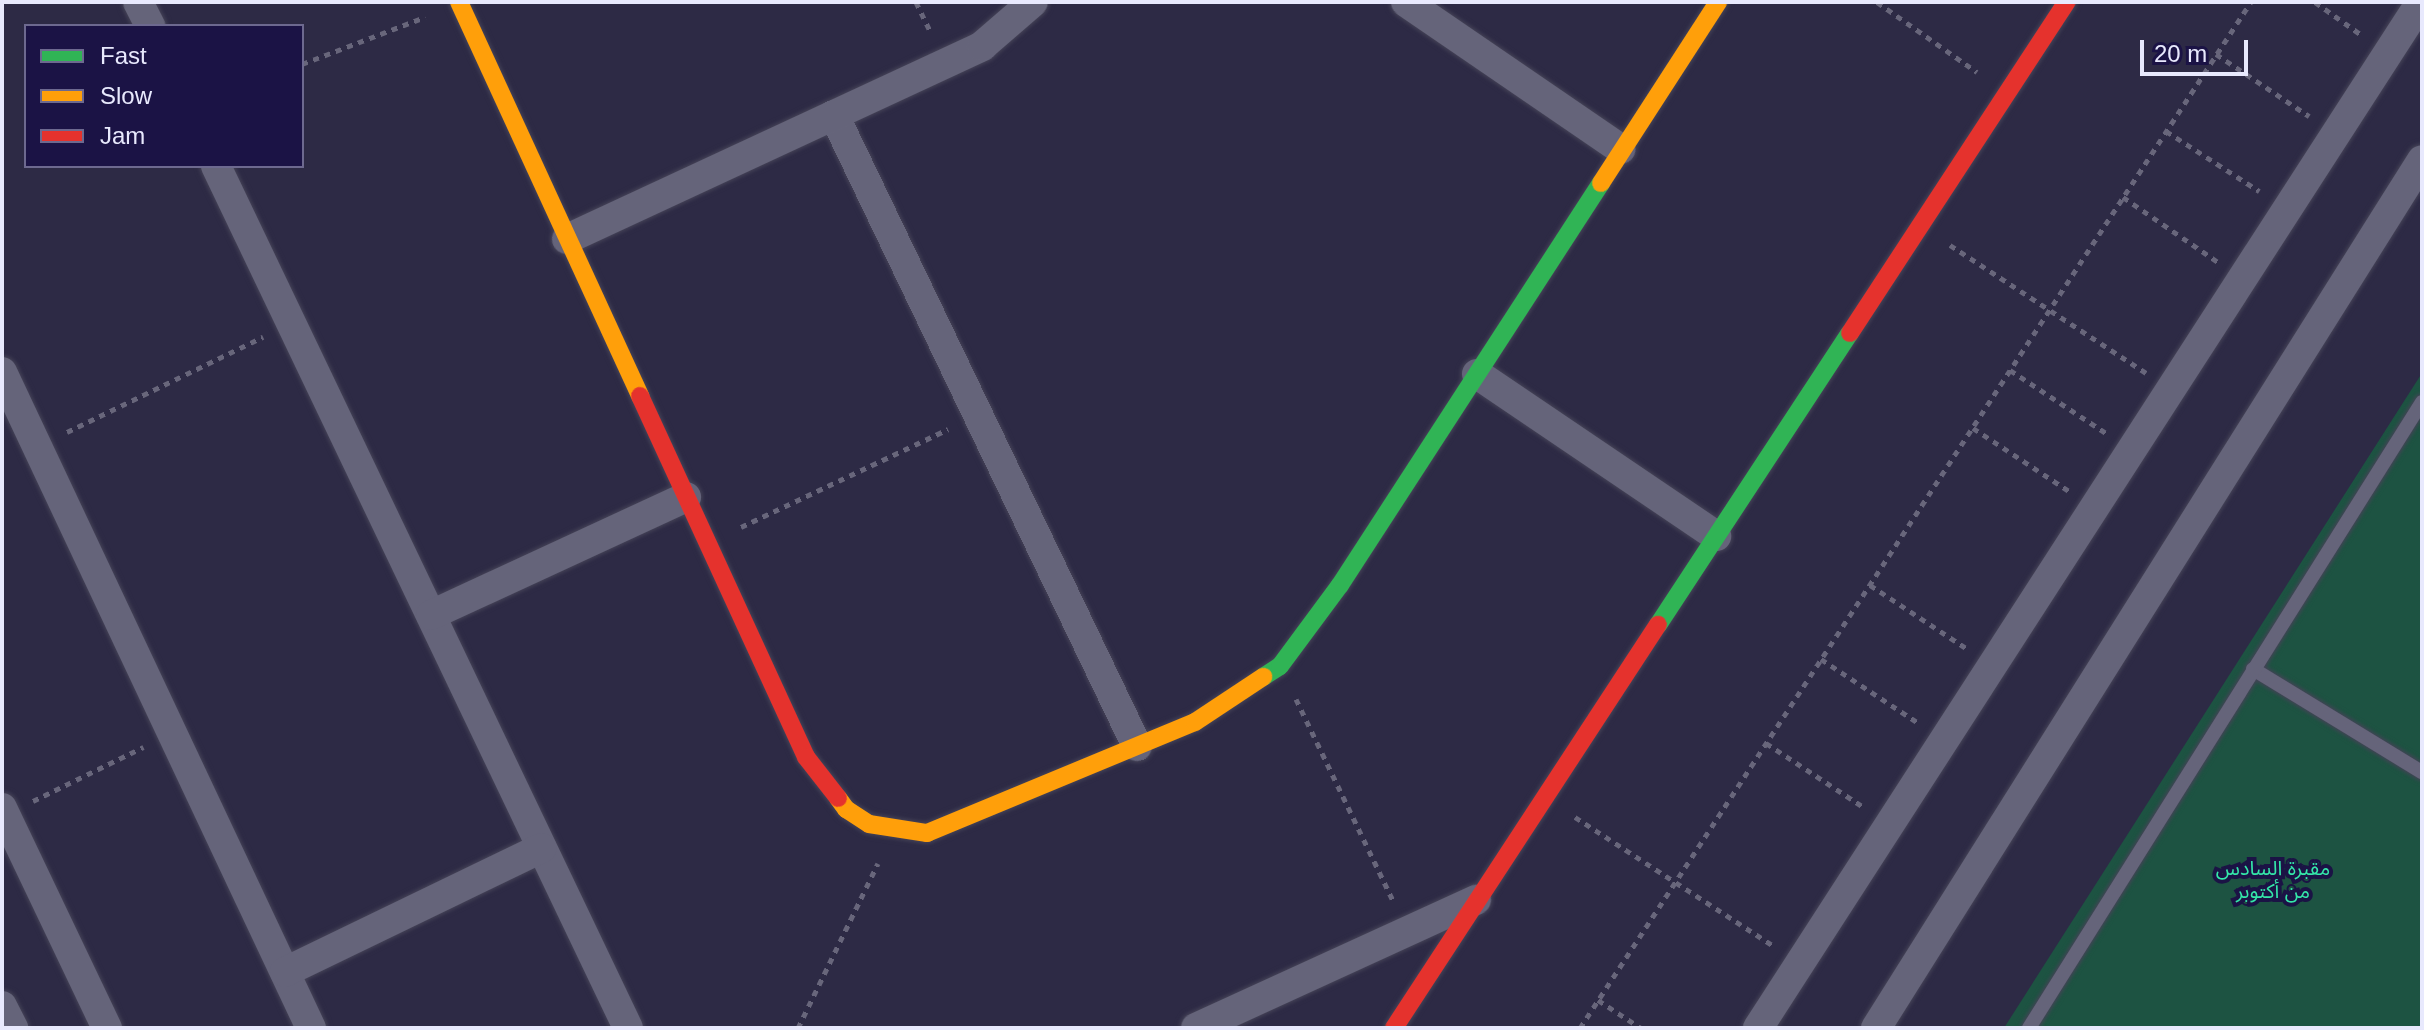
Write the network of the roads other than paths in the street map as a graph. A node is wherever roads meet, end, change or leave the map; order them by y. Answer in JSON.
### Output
{"nodes":[{"id":1,"x":138,"y":2,"type":"edge"},
{"id":2,"x":1033,"y":2,"type":"edge"},
{"id":3,"x":1406,"y":2,"type":"edge"},
{"id":4,"x":1718,"y":2,"type":"edge"},
{"id":5,"x":2067,"y":2,"type":"edge"},
{"id":6,"x":2421,"y":2,"type":"edge"},
{"id":7,"x":461,"y":3,"type":"edge"},
{"id":8,"x":149,"y":24,"type":"edge"},
{"id":9,"x":834,"y":115,"type":"junction"},
{"id":10,"x":1621,"y":149,"type":"junction"},
{"id":11,"x":2422,"y":160,"type":"edge"},
{"id":12,"x":217,"y":168,"type":"edge"},
{"id":13,"x":567,"y":239,"type":"junction"},
{"id":14,"x":2,"y":372,"type":"edge"},
{"id":15,"x":1477,"y":374,"type":"junction"},
{"id":16,"x":2422,"y":402,"type":"edge"},
{"id":17,"x":686,"y":497,"type":"junction"},
{"id":18,"x":1716,"y":536,"type":"junction"},
{"id":19,"x":431,"y":615,"type":"junction"},
{"id":20,"x":2253,"y":669,"type":"junction"},
{"id":21,"x":1137,"y":746,"type":"junction"},
{"id":22,"x":2422,"y":772,"type":"edge"},
{"id":23,"x":4,"y":811,"type":"edge"},
{"id":24,"x":542,"y":848,"type":"junction"},
{"id":25,"x":1476,"y":900,"type":"junction"},
{"id":26,"x":285,"y":972,"type":"junction"},
{"id":27,"x":2,"y":1006,"type":"edge"},
{"id":28,"x":13,"y":1028,"type":"edge"},
{"id":29,"x":107,"y":1028,"type":"edge"},
{"id":30,"x":311,"y":1028,"type":"edge"},
{"id":31,"x":628,"y":1028,"type":"edge"},
{"id":32,"x":1196,"y":1028,"type":"edge"},
{"id":33,"x":1394,"y":1028,"type":"edge"},
{"id":34,"x":1758,"y":1028,"type":"edge"},
{"id":35,"x":1876,"y":1028,"type":"edge"},
{"id":36,"x":2029,"y":1028,"type":"edge"}],
"edges":[{"from":1,"to":8,"type":"street"},
{"from":2,"to":9,"type":"street"},
{"from":3,"to":10,"type":"street"},
{"from":4,"to":10,"type":"street"},
{"from":5,"to":18,"type":"street"},
{"from":6,"to":34,"type":"street"},
{"from":7,"to":13,"type":"street"},
{"from":9,"to":13,"type":"street"},
{"from":9,"to":21,"type":"street"},
{"from":10,"to":15,"type":"street"},
{"from":11,"to":35,"type":"street"},
{"from":12,"to":19,"type":"street"},
{"from":13,"to":17,"type":"street"},
{"from":14,"to":26,"type":"street"},
{"from":15,"to":18,"type":"street"},
{"from":15,"to":21,"type":"street"},
{"from":16,"to":20,"type":"lane"},
{"from":17,"to":19,"type":"street"},
{"from":17,"to":21,"type":"street"},
{"from":18,"to":25,"type":"street"},
{"from":19,"to":24,"type":"street"},
{"from":20,"to":22,"type":"lane"},
{"from":20,"to":36,"type":"lane"},
{"from":23,"to":29,"type":"street"},
{"from":24,"to":26,"type":"street"},
{"from":24,"to":31,"type":"street"},
{"from":25,"to":32,"type":"street"},
{"from":25,"to":33,"type":"street"},
{"from":26,"to":30,"type":"street"},
{"from":27,"to":28,"type":"street"}]}
